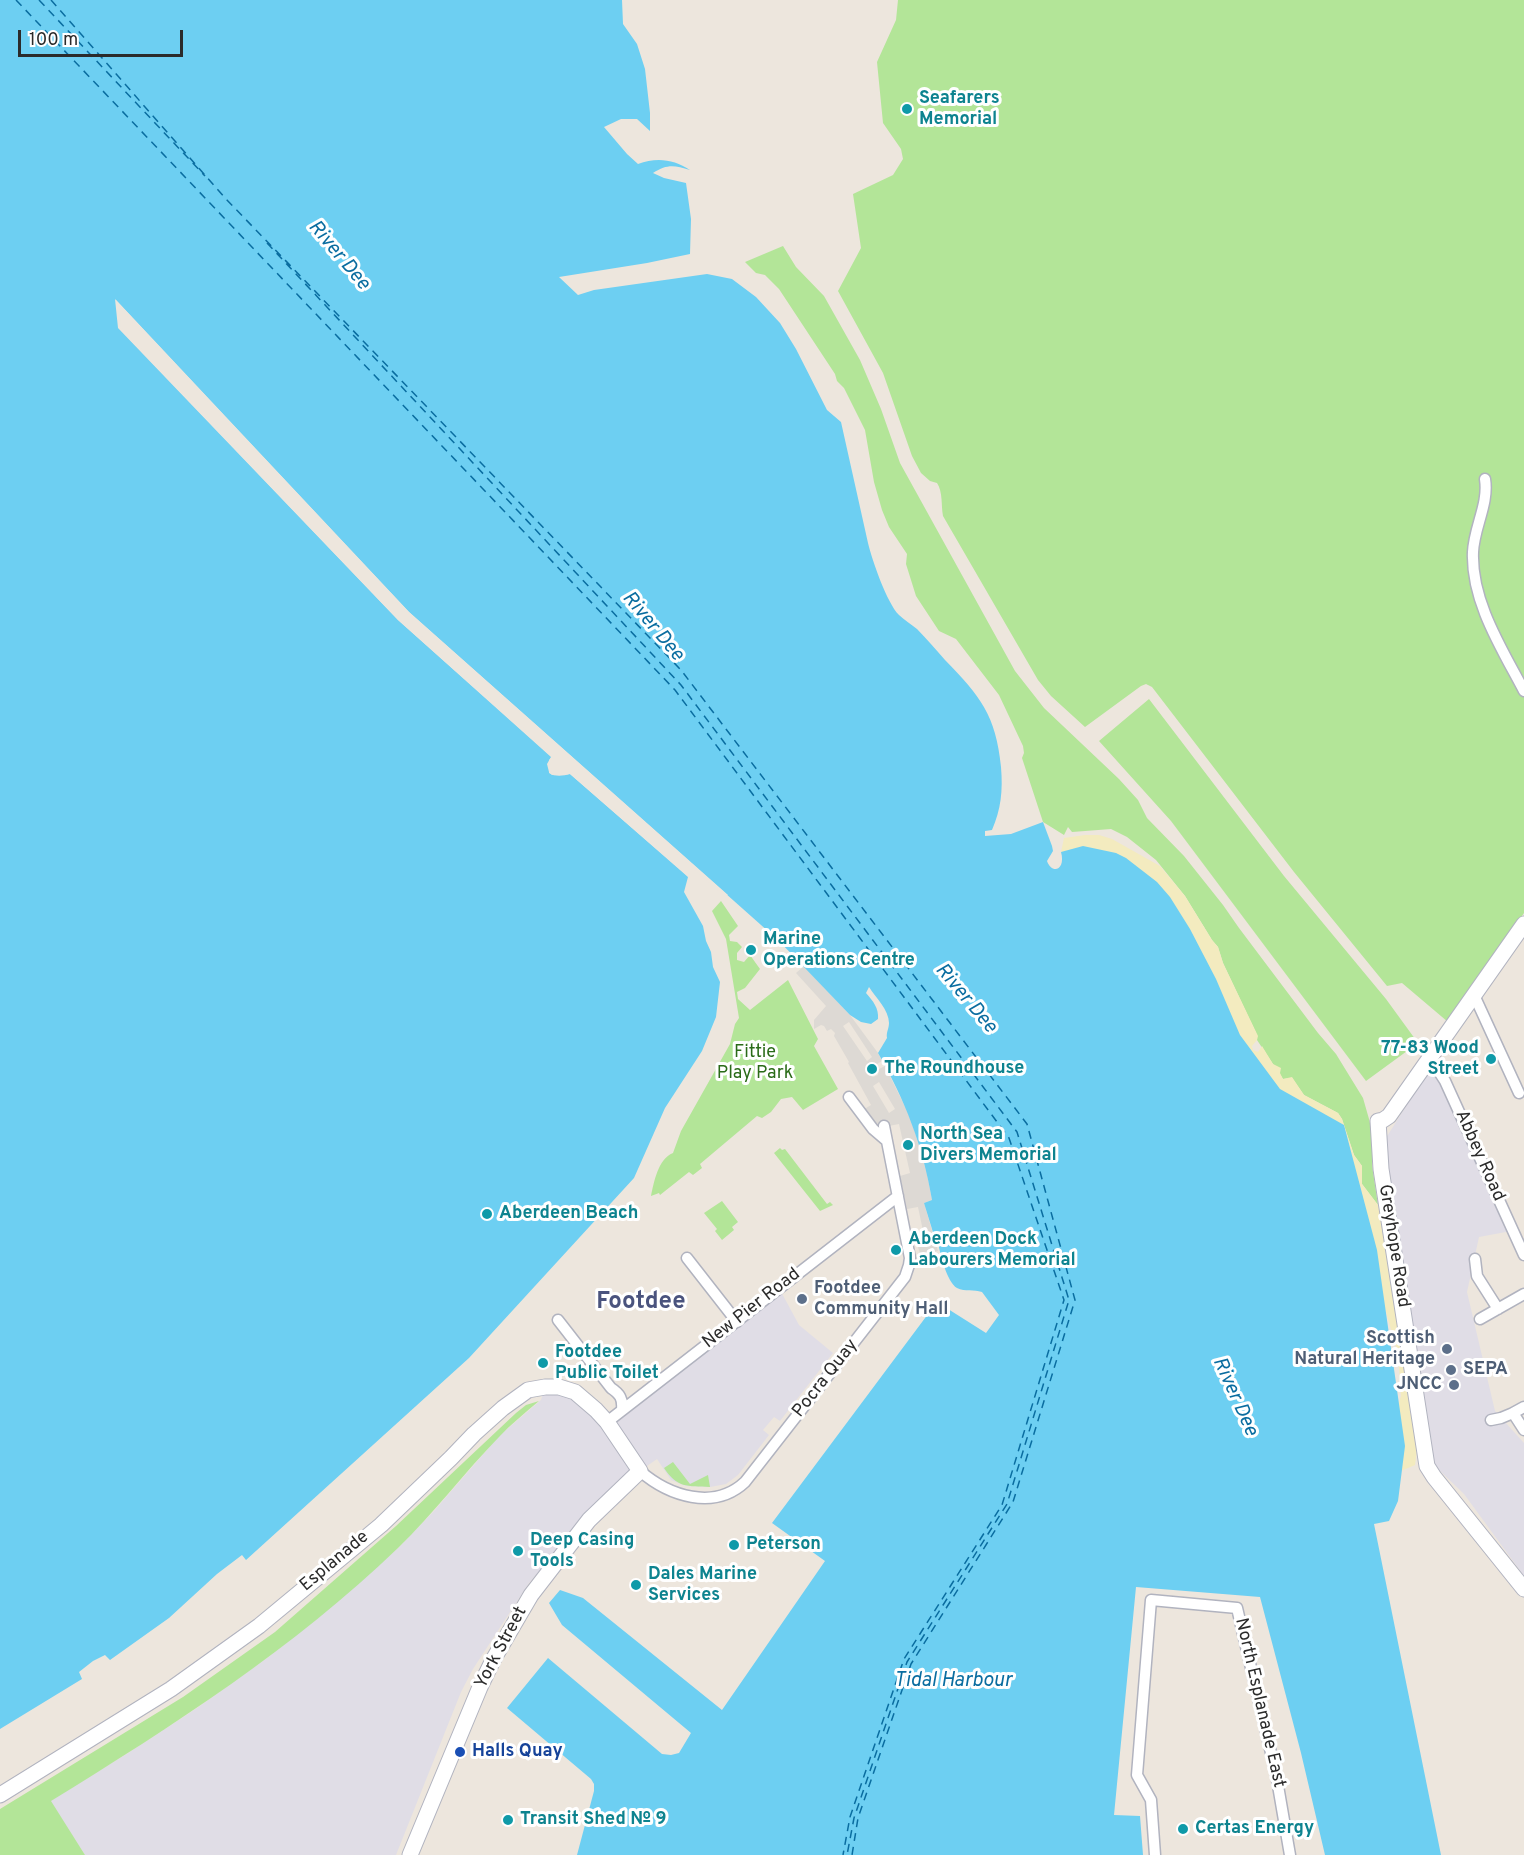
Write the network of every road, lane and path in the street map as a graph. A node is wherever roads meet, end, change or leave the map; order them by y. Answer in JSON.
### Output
{"nodes":[{"id":1,"x":1485,"y":479,"type":"dead end"},
{"id":2,"x":1524,"y":691,"type":"edge"},
{"id":3,"x":1524,"y":924,"type":"edge"},
{"id":4,"x":1474,"y":995,"type":"junction"},
{"id":5,"x":1428,"y":1060,"type":"junction"},
{"id":6,"x":1519,"y":1093,"type":"dead end"},
{"id":7,"x":849,"y":1097,"type":"dead end"},
{"id":8,"x":884,"y":1126,"type":"dead end"},
{"id":9,"x":887,"y":1141,"type":"junction"},
{"id":10,"x":898,"y":1196,"type":"junction"},
{"id":11,"x":1524,"y":1256,"type":"edge"},
{"id":12,"x":687,"y":1258,"type":"dead end"},
{"id":13,"x":1475,"y":1259,"type":"dead end"},
{"id":14,"x":1524,"y":1294,"type":"edge"},
{"id":15,"x":1498,"y":1309,"type":"junction"},
{"id":16,"x":1480,"y":1319,"type":"dead end"},
{"id":17,"x":558,"y":1320,"type":"dead end"},
{"id":18,"x":737,"y":1322,"type":"junction"},
{"id":19,"x":1524,"y":1407,"type":"edge"},
{"id":20,"x":622,"y":1409,"type":"junction"},
{"id":21,"x":1514,"y":1413,"type":"junction"},
{"id":22,"x":1491,"y":1420,"type":"dead end"},
{"id":23,"x":607,"y":1422,"type":"junction"},
{"id":24,"x":1524,"y":1430,"type":"edge"},
{"id":25,"x":640,"y":1471,"type":"junction"},
{"id":26,"x":1524,"y":1589,"type":"edge"},
{"id":27,"x":0,"y":1795,"type":"edge"},
{"id":28,"x":410,"y":1855,"type":"edge"},
{"id":29,"x":1155,"y":1855,"type":"edge"},
{"id":30,"x":1290,"y":1855,"type":"edge"}],
"edges":[{"from":1,"to":2,"type":"street"},
{"from":3,"to":4,"type":"street"},
{"from":4,"to":5,"type":"street"},
{"from":4,"to":6,"type":"street"},
{"from":5,"to":11,"type":"street","name":"Abbey Road"},
{"from":5,"to":26,"type":"street","name":"Greyhope Road"},
{"from":7,"to":9,"type":"street"},
{"from":8,"to":9,"type":"street","name":"Pocra Quay"},
{"from":9,"to":10,"type":"street","name":"Pocra Quay"},
{"from":10,"to":18,"type":"street","name":"New Pier Road"},
{"from":10,"to":25,"type":"street","name":"Pocra Quay"},
{"from":12,"to":18,"type":"street"},
{"from":13,"to":15,"type":"street"},
{"from":14,"to":15,"type":"street"},
{"from":15,"to":16,"type":"street"},
{"from":17,"to":20,"type":"street"},
{"from":18,"to":20,"type":"street","name":"New Pier Road"},
{"from":19,"to":21,"type":"street"},
{"from":20,"to":23,"type":"street","name":"New Pier Road"},
{"from":21,"to":22,"type":"street"},
{"from":21,"to":24,"type":"street"},
{"from":23,"to":25,"type":"street","name":"Esplanade"},
{"from":23,"to":27,"type":"street","name":"Esplanade"},
{"from":25,"to":28,"type":"street","name":"York Street"},
{"from":29,"to":30,"type":"street","name":"North Esplanade East"}]}
